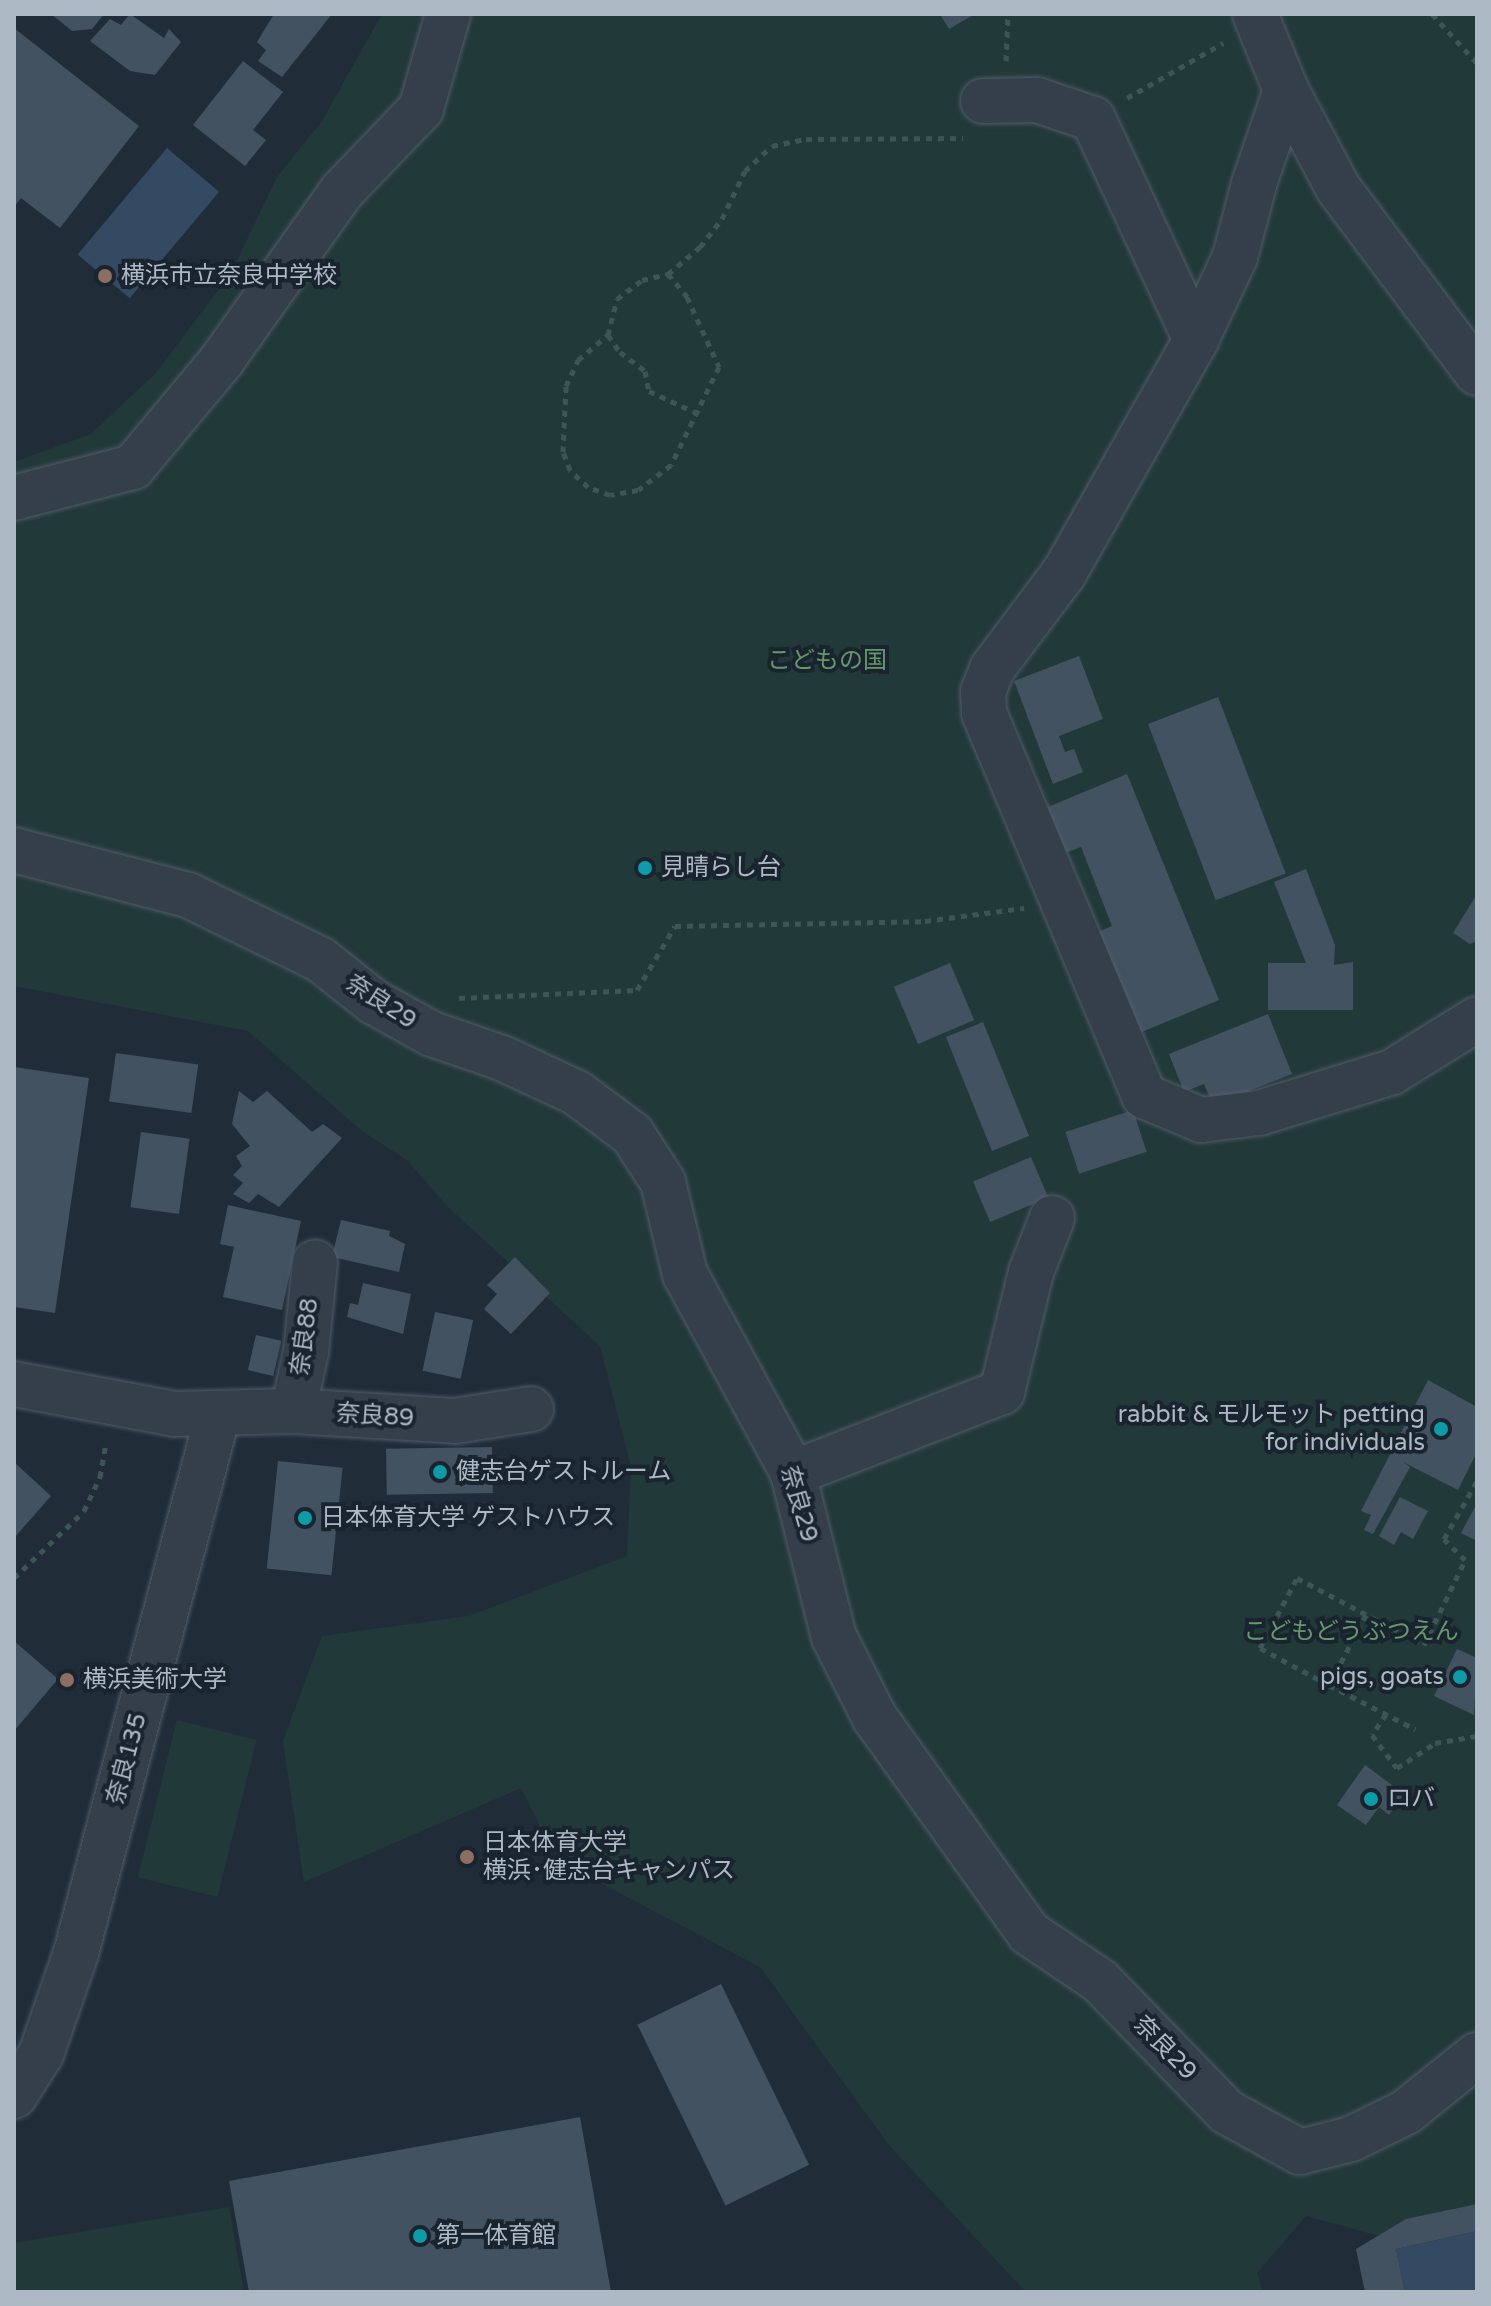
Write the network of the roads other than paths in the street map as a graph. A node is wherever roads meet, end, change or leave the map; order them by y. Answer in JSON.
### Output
{"nodes":[{"id":1,"x":448,"y":14,"type":"edge"},
{"id":2,"x":1257,"y":18,"type":"edge"},
{"id":3,"x":1286,"y":90,"type":"junction"},
{"id":4,"x":986,"y":113,"type":"road end"},
{"id":5,"x":1196,"y":340,"type":"junction"},
{"id":6,"x":1477,"y":373,"type":"edge"},
{"id":7,"x":14,"y":498,"type":"edge"},
{"id":8,"x":14,"y":850,"type":"edge"},
{"id":9,"x":1477,"y":1019,"type":"edge"},
{"id":10,"x":1052,"y":1218,"type":"dead end"},
{"id":11,"x":315,"y":1262,"type":"dead end"},
{"id":12,"x":14,"y":1384,"type":"edge"},
{"id":13,"x":531,"y":1409,"type":"dead end"},
{"id":14,"x":293,"y":1411,"type":"junction"},
{"id":15,"x":218,"y":1414,"type":"junction"},
{"id":16,"x":793,"y":1473,"type":"junction"},
{"id":17,"x":1477,"y":2055,"type":"edge"},
{"id":18,"x":14,"y":2096,"type":"edge"}],
"edges":[{"from":1,"to":7,"type":"street"},
{"from":2,"to":3,"type":"street"},
{"from":3,"to":5,"type":"street"},
{"from":3,"to":6,"type":"street"},
{"from":4,"to":5,"type":"street"},
{"from":5,"to":9,"type":"street"},
{"from":8,"to":16,"type":"street","name":"奈良29"},
{"from":10,"to":16,"type":"street"},
{"from":11,"to":14,"type":"street","name":"奈良88"},
{"from":12,"to":15,"type":"street","name":"奈良89"},
{"from":13,"to":14,"type":"street","name":"奈良89"},
{"from":14,"to":15,"type":"street","name":"奈良89"},
{"from":15,"to":18,"type":"street","name":"奈良135"},
{"from":16,"to":17,"type":"street","name":"奈良29"}]}
